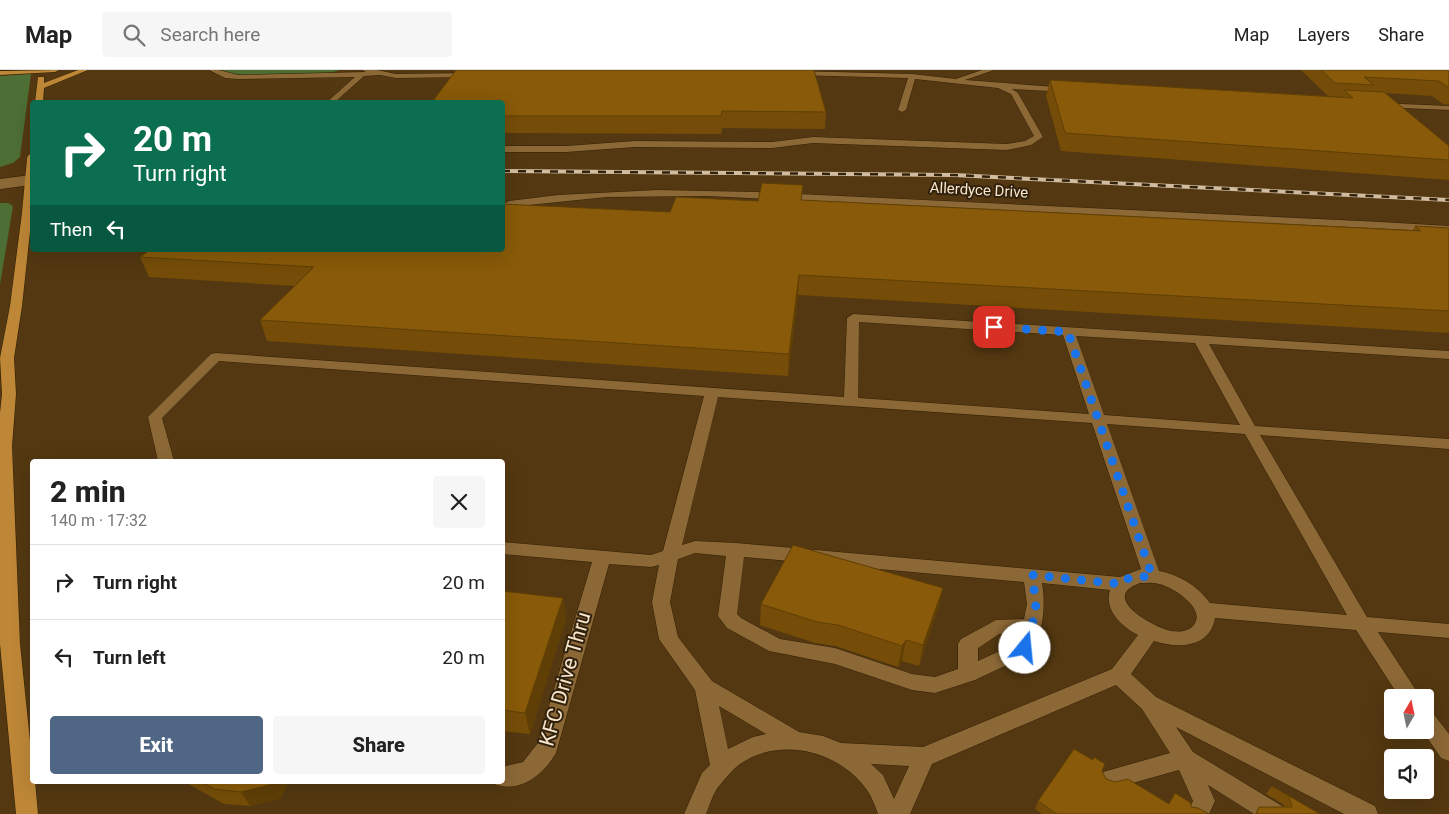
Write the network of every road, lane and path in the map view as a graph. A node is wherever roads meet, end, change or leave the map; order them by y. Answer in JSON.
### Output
{"nodes":[{"id":1,"x":55,"y":70,"type":"edge"},
{"id":2,"x":84,"y":70,"type":"edge"},
{"id":3,"x":212,"y":70,"type":"edge"},
{"id":4,"x":990,"y":70,"type":"edge"},
{"id":5,"x":42,"y":71,"type":"edge"},
{"id":6,"x":0,"y":73,"type":"edge"},
{"id":7,"x":364,"y":73,"type":"edge"},
{"id":8,"x":790,"y":73,"type":"edge"},
{"id":9,"x":482,"y":75,"type":"edge"},
{"id":10,"x":912,"y":76,"type":"junction"},
{"id":11,"x":954,"y":81,"type":"junction"},
{"id":12,"x":998,"y":86,"type":"junction"},
{"id":13,"x":40,"y":87,"type":"junction"},
{"id":14,"x":1080,"y":90,"type":"edge"},
{"id":15,"x":39,"y":100,"type":"edge"},
{"id":16,"x":333,"y":100,"type":"edge"},
{"id":17,"x":1368,"y":104,"type":"edge"},
{"id":18,"x":1449,"y":108,"type":"edge"},
{"id":19,"x":902,"y":110,"type":"dead end"},
{"id":20,"x":505,"y":149,"type":"edge"},
{"id":21,"x":30,"y":180,"type":"edge"},
{"id":22,"x":0,"y":184,"type":"edge"},
{"id":23,"x":30,"y":188,"type":"edge"},
{"id":24,"x":509,"y":204,"type":"edge"},
{"id":25,"x":1449,"y":229,"type":"edge"},
{"id":26,"x":1068,"y":332,"type":"junction"},
{"id":27,"x":1200,"y":340,"type":"junction"},
{"id":28,"x":1449,"y":355,"type":"edge"},
{"id":29,"x":712,"y":392,"type":"junction"},
{"id":30,"x":851,"y":402,"type":"junction"},
{"id":31,"x":1098,"y":419,"type":"junction"},
{"id":32,"x":1250,"y":430,"type":"junction"},
{"id":33,"x":1449,"y":444,"type":"edge"},
{"id":34,"x":166,"y":459,"type":"edge"},
{"id":35,"x":505,"y":548,"type":"edge"},
{"id":36,"x":736,"y":549,"type":"junction"},
{"id":37,"x":671,"y":554,"type":"junction"},
{"id":38,"x":602,"y":557,"type":"junction"},
{"id":39,"x":1032,"y":575,"type":"junction"},
{"id":40,"x":1152,"y":576,"type":"junction"},
{"id":41,"x":1121,"y":584,"type":"junction"},
{"id":42,"x":1205,"y":610,"type":"junction"},
{"id":43,"x":1362,"y":624,"type":"junction"},
{"id":44,"x":1032,"y":626,"type":"junction"},
{"id":45,"x":1449,"y":631,"type":"edge"},
{"id":46,"x":1150,"y":633,"type":"junction"},
{"id":47,"x":968,"y":674,"type":"junction"},
{"id":48,"x":1119,"y":675,"type":"junction"},
{"id":49,"x":704,"y":687,"type":"junction"},
{"id":50,"x":1404,"y":689,"type":"edge"},
{"id":51,"x":1149,"y":703,"type":"junction"},
{"id":52,"x":1434,"y":730,"type":"edge"},
{"id":53,"x":793,"y":739,"type":"junction"},
{"id":54,"x":1449,"y":751,"type":"edge"},
{"id":55,"x":840,"y":752,"type":"junction"},
{"id":56,"x":924,"y":757,"type":"junction"},
{"id":57,"x":1185,"y":759,"type":"junction"},
{"id":58,"x":721,"y":765,"type":"junction"},
{"id":59,"x":505,"y":776,"type":"edge"},
{"id":60,"x":1111,"y":779,"type":"edge"},
{"id":61,"x":27,"y":814,"type":"edge"},
{"id":62,"x":696,"y":814,"type":"edge"},
{"id":63,"x":890,"y":814,"type":"edge"},
{"id":64,"x":899,"y":814,"type":"edge"},
{"id":65,"x":1198,"y":814,"type":"edge"},
{"id":66,"x":1274,"y":814,"type":"edge"},
{"id":67,"x":1367,"y":814,"type":"edge"}],
"edges":[{"from":1,"to":5,"type":"main road"},
{"from":2,"to":13,"type":"main road"},
{"from":3,"to":7,"type":"street"},
{"from":4,"to":11,"type":"street"},
{"from":5,"to":6,"type":"main road"},
{"from":5,"to":13,"type":"main road"},
{"from":7,"to":9,"type":"street"},
{"from":7,"to":16,"type":"street"},
{"from":8,"to":10,"type":"street"},
{"from":10,"to":11,"type":"street"},
{"from":10,"to":19,"type":"street"},
{"from":11,"to":12,"type":"street"},
{"from":12,"to":14,"type":"street"},
{"from":12,"to":20,"type":"street"},
{"from":13,"to":15,"type":"main road"},
{"from":17,"to":18,"type":"street"},
{"from":21,"to":22,"type":"street","bridge":true},
{"from":23,"to":61,"type":"main road","bridge":true},
{"from":24,"to":25,"type":"street","name":"Allerdyce Drive"},
{"from":26,"to":27,"type":"street"},
{"from":26,"to":30,"type":"street"},
{"from":26,"to":31,"type":"street"},
{"from":27,"to":28,"type":"street"},
{"from":27,"to":32,"type":"street"},
{"from":29,"to":30,"type":"street"},
{"from":29,"to":34,"type":"street"},
{"from":29,"to":37,"type":"street"},
{"from":30,"to":31,"type":"street"},
{"from":31,"to":32,"type":"street"},
{"from":31,"to":40,"type":"street"},
{"from":32,"to":33,"type":"street"},
{"from":32,"to":43,"type":"street"},
{"from":35,"to":38,"type":"street"},
{"from":36,"to":37,"type":"street"},
{"from":36,"to":39,"type":"street"},
{"from":36,"to":47,"type":"street"},
{"from":37,"to":38,"type":"street"},
{"from":37,"to":49,"type":"street"},
{"from":38,"to":59,"type":"street","name":"KFC Drive Thru"},
{"from":39,"to":41,"type":"street"},
{"from":39,"to":44,"type":"street"},
{"from":40,"to":41,"type":"street"},
{"from":40,"to":42,"type":"street"},
{"from":41,"to":46,"type":"street"},
{"from":42,"to":43,"type":"street"},
{"from":42,"to":46,"type":"street"},
{"from":43,"to":45,"type":"street"},
{"from":43,"to":50,"type":"street"},
{"from":44,"to":47,"type":"street"},
{"from":44,"to":47,"type":"street"},
{"from":46,"to":48,"type":"street"},
{"from":48,"to":51,"type":"street"},
{"from":48,"to":56,"type":"street"},
{"from":49,"to":53,"type":"street"},
{"from":49,"to":58,"type":"street"},
{"from":51,"to":57,"type":"street"},
{"from":51,"to":67,"type":"street"},
{"from":52,"to":54,"type":"street"},
{"from":53,"to":55,"type":"street"},
{"from":53,"to":58,"type":"street"},
{"from":55,"to":56,"type":"street"},
{"from":55,"to":63,"type":"street"},
{"from":56,"to":64,"type":"street"},
{"from":57,"to":60,"type":"street"},
{"from":57,"to":65,"type":"street"},
{"from":57,"to":66,"type":"street"},
{"from":58,"to":62,"type":"street"}]}
